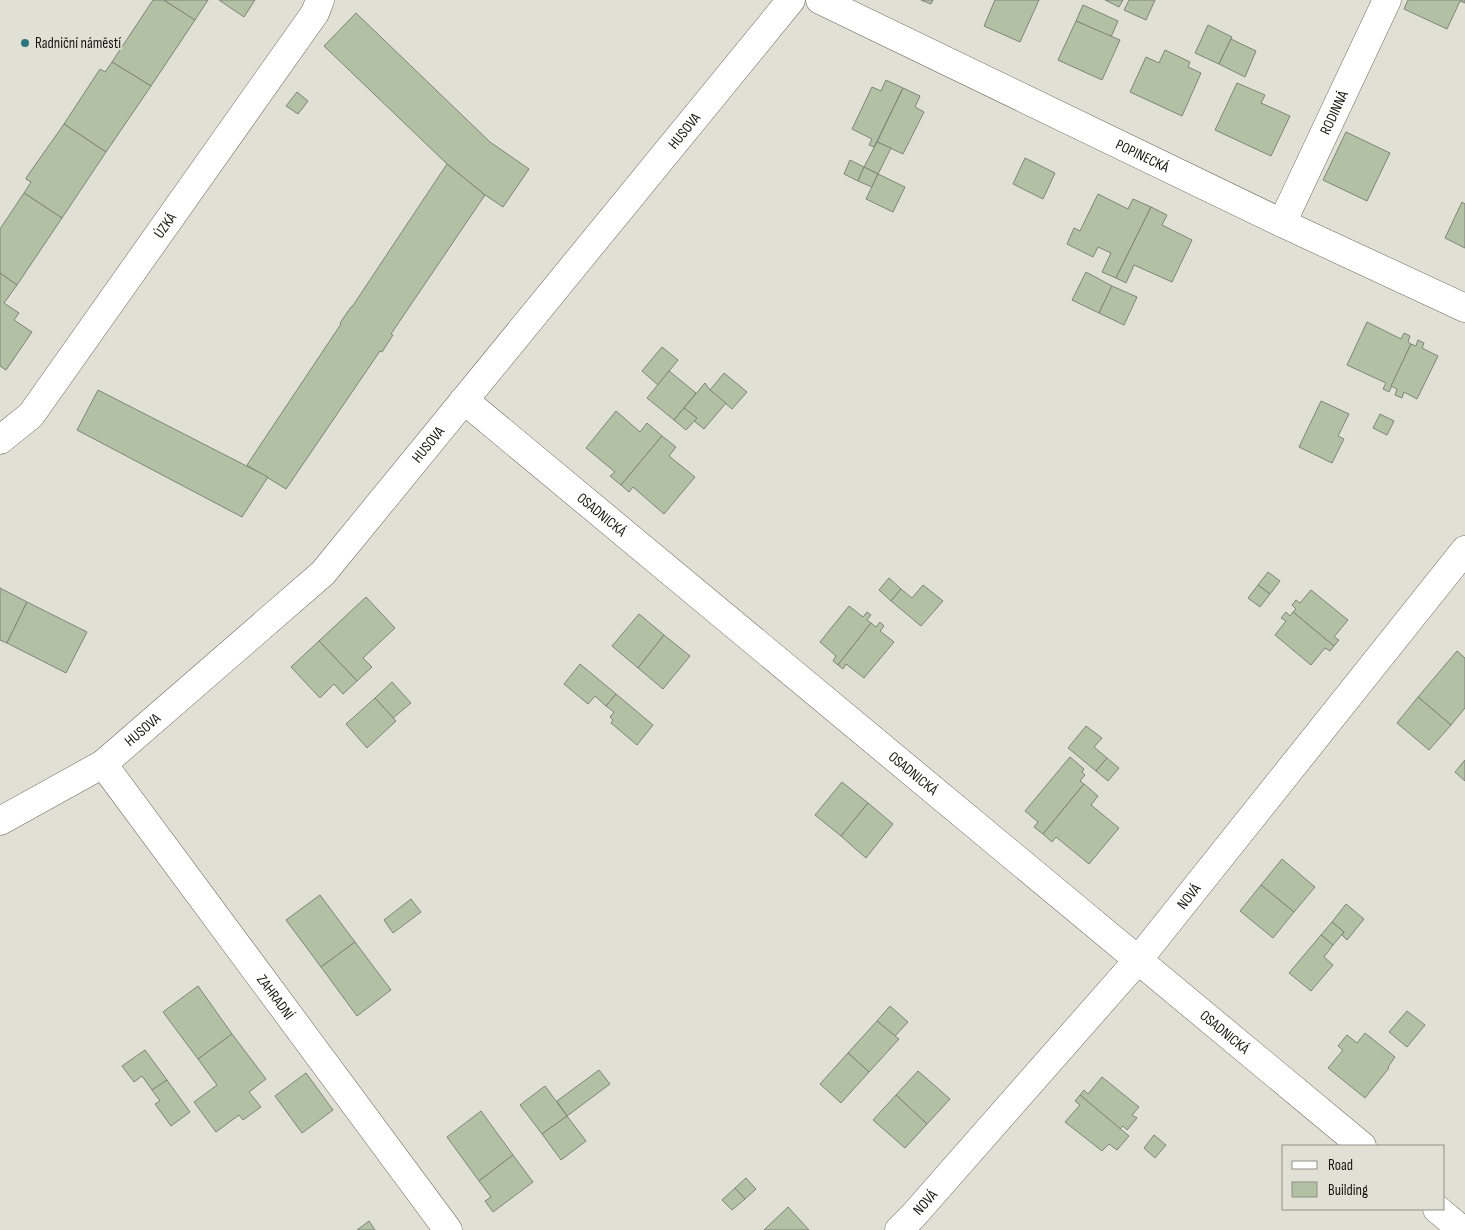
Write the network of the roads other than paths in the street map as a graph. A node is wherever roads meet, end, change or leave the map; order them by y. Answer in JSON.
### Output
{"nodes":[{"id":1,"x":320,"y":0,"type":"edge"},
{"id":2,"x":791,"y":0,"type":"edge"},
{"id":3,"x":820,"y":0,"type":"edge"},
{"id":4,"x":1387,"y":0,"type":"edge"},
{"id":5,"x":1282,"y":223,"type":"junction"},
{"id":6,"x":1465,"y":308,"type":"edge"},
{"id":7,"x":464,"y":400,"type":"junction"},
{"id":8,"x":0,"y":440,"type":"edge"},
{"id":9,"x":1465,"y":550,"type":"edge"},
{"id":10,"x":103,"y":764,"type":"junction"},
{"id":11,"x":0,"y":821,"type":"edge"},
{"id":12,"x":1138,"y":960,"type":"junction"},
{"id":13,"x":1361,"y":1145,"type":"edge"},
{"id":14,"x":1438,"y":1210,"type":"edge"},
{"id":15,"x":448,"y":1230,"type":"edge"},
{"id":16,"x":899,"y":1230,"type":"edge"},
{"id":17,"x":1462,"y":1230,"type":"edge"}],
"edges":[{"from":1,"to":8,"type":"street","name":"ÚZKÁ"},
{"from":2,"to":7,"type":"street","name":"HUSOVA"},
{"from":3,"to":5,"type":"street","name":"POPINECKÁ"},
{"from":4,"to":5,"type":"street","name":"RODINNÁ"},
{"from":5,"to":6,"type":"street","name":"POPINECKÁ"},
{"from":7,"to":10,"type":"street","name":"HUSOVA"},
{"from":7,"to":12,"type":"street","name":"OSADNICKÁ"},
{"from":9,"to":12,"type":"street","name":"NOVÁ"},
{"from":10,"to":11,"type":"street","name":"HUSOVA"},
{"from":10,"to":15,"type":"street","name":"ZAHRADNÍ"},
{"from":12,"to":13,"type":"street","name":"OSADNICKÁ"},
{"from":12,"to":16,"type":"street","name":"NOVÁ"},
{"from":14,"to":17,"type":"street"}]}
